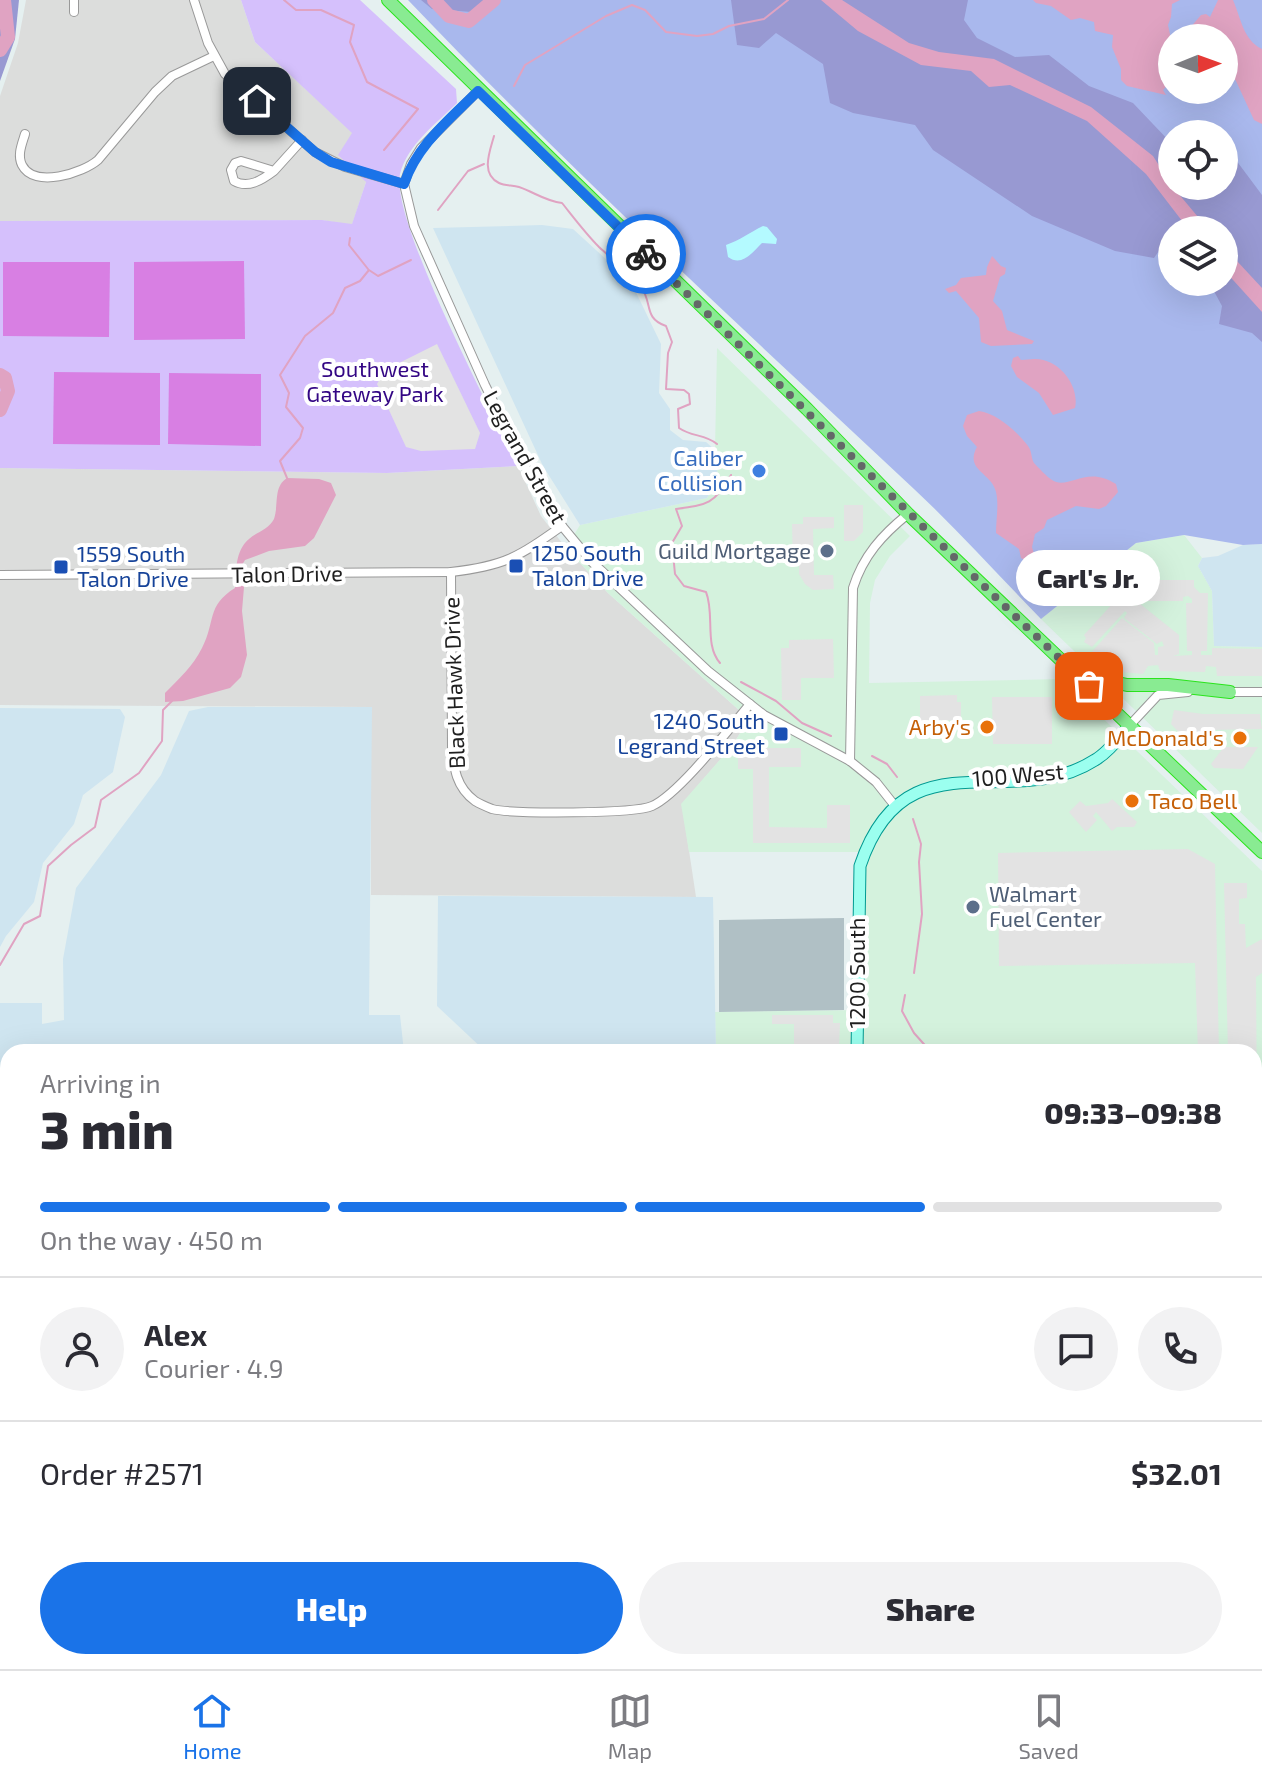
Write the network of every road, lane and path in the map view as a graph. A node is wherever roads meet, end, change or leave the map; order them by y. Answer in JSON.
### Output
{"nodes":[{"id":1,"x":74,"y":0,"type":"edge"},
{"id":2,"x":194,"y":0,"type":"edge"},
{"id":3,"x":388,"y":0,"type":"edge"},
{"id":4,"x":74,"y":12,"type":"dead end"},
{"id":5,"x":214,"y":56,"type":"junction"},
{"id":6,"x":478,"y":91,"type":"junction"},
{"id":7,"x":25,"y":134,"type":"dead end"},
{"id":8,"x":302,"y":140,"type":"junction"},
{"id":9,"x":253,"y":163,"type":"junction"},
{"id":10,"x":274,"y":171,"type":"junction"},
{"id":11,"x":253,"y":183,"type":"junction"},
{"id":12,"x":404,"y":184,"type":"junction"},
{"id":13,"x":908,"y":514,"type":"junction"},
{"id":14,"x":562,"y":526,"type":"junction"},
{"id":15,"x":451,"y":572,"type":"junction"},
{"id":16,"x":0,"y":575,"type":"edge"},
{"id":17,"x":1068,"y":666,"type":"junction"},
{"id":18,"x":1230,"y":692,"type":"junction"},
{"id":19,"x":1262,"y":692,"type":"edge"},
{"id":20,"x":750,"y":704,"type":"junction"},
{"id":21,"x":1130,"y":725,"type":"junction"},
{"id":22,"x":850,"y":761,"type":"junction"},
{"id":23,"x":895,"y":806,"type":"junction"},
{"id":24,"x":1262,"y":852,"type":"edge"},
{"id":25,"x":857,"y":894,"type":"joint"},
{"id":26,"x":857,"y":1044,"type":"edge"}],
"edges":[{"from":1,"to":4,"type":"street"},
{"from":2,"to":5,"type":"street"},
{"from":3,"to":6,"type":"highway"},
{"from":5,"to":7,"type":"street"},
{"from":5,"to":8,"type":"street"},
{"from":6,"to":12,"type":"street"},
{"from":6,"to":13,"type":"highway"},
{"from":8,"to":10,"type":"street"},
{"from":8,"to":12,"type":"street"},
{"from":9,"to":10,"type":"street"},
{"from":9,"to":11,"type":"street"},
{"from":9,"to":11,"type":"street"},
{"from":10,"to":11,"type":"street"},
{"from":12,"to":14,"type":"street","name":"Legrand Street"},
{"from":13,"to":17,"type":"highway"},
{"from":13,"to":22,"type":"street"},
{"from":14,"to":15,"type":"street","name":"Talon Drive"},
{"from":14,"to":20,"type":"street","name":"Legrand Street"},
{"from":15,"to":16,"type":"street","name":"Talon Drive"},
{"from":15,"to":20,"type":"street","name":"Black Hawk Drive"},
{"from":17,"to":18,"type":"highway"},
{"from":17,"to":21,"type":"highway"},
{"from":18,"to":19,"type":"street","name":"100 West"},
{"from":18,"to":21,"type":"street","name":"100 West"},
{"from":20,"to":22,"type":"street","name":"Legrand Street"},
{"from":21,"to":23,"type":"main road","name":"100 West"},
{"from":21,"to":24,"type":"highway"},
{"from":22,"to":23,"type":"street","name":"Legrand Street"},
{"from":23,"to":25,"type":"main road","name":"100 West"},
{"from":25,"to":26,"type":"main road","name":"1200 South"}]}
